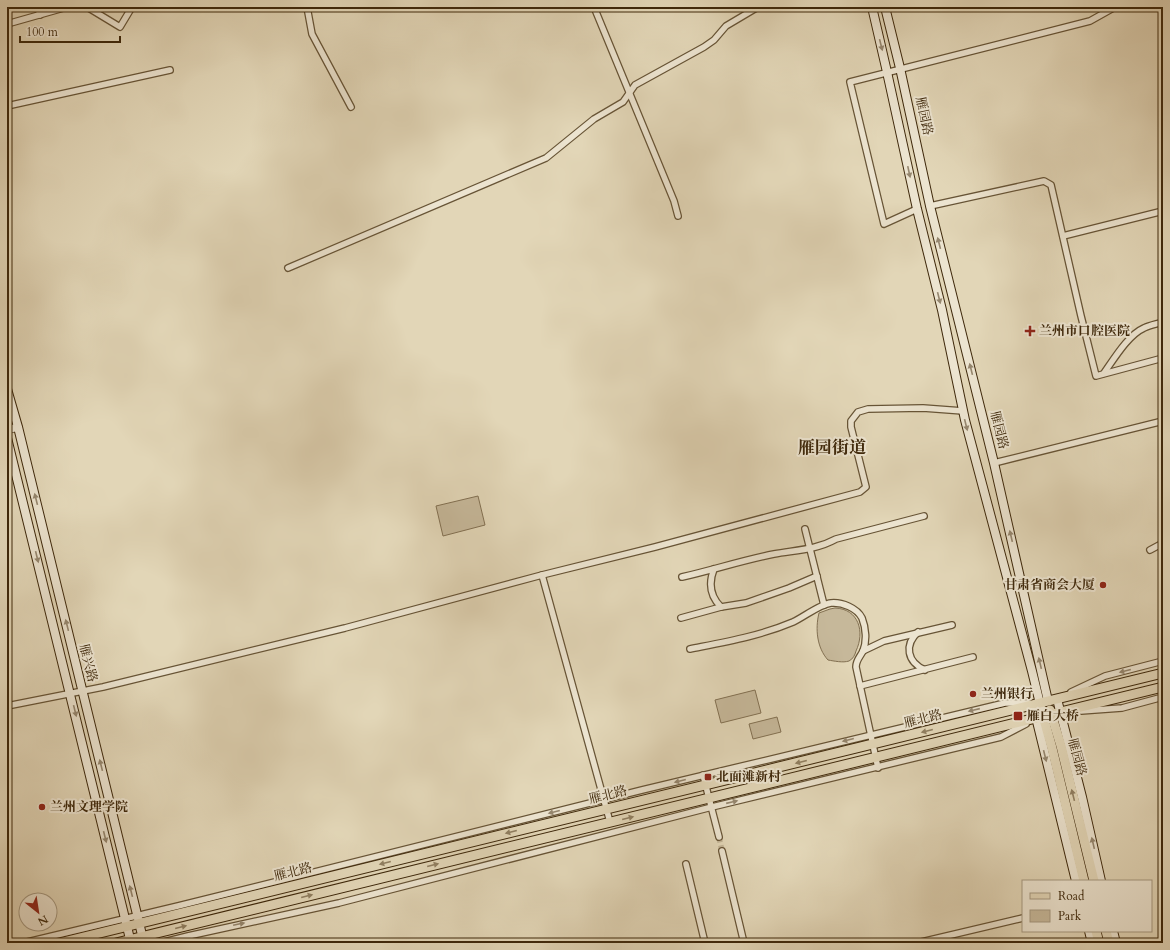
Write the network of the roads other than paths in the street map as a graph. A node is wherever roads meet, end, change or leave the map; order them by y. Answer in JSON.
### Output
{"nodes":[{"id":1,"x":38,"y":7,"type":"edge"},
{"id":2,"x":67,"y":7,"type":"edge"},
{"id":3,"x":87,"y":7,"type":"edge"},
{"id":4,"x":132,"y":7,"type":"edge"},
{"id":5,"x":307,"y":7,"type":"edge"},
{"id":6,"x":594,"y":7,"type":"edge"},
{"id":7,"x":758,"y":7,"type":"edge"},
{"id":8,"x":872,"y":7,"type":"edge"},
{"id":9,"x":885,"y":7,"type":"edge"},
{"id":10,"x":1115,"y":7,"type":"edge"},
{"id":11,"x":40,"y":15,"type":"junction"},
{"id":12,"x":7,"y":24,"type":"edge"},
{"id":13,"x":900,"y":68,"type":"junction"},
{"id":14,"x":170,"y":70,"type":"dead end"},
{"id":15,"x":887,"y":72,"type":"junction"},
{"id":16,"x":629,"y":94,"type":"junction"},
{"id":17,"x":7,"y":106,"type":"edge"},
{"id":18,"x":351,"y":107,"type":"dead end"},
{"id":19,"x":930,"y":206,"type":"junction"},
{"id":20,"x":917,"y":209,"type":"junction"},
{"id":21,"x":1163,"y":211,"type":"edge"},
{"id":22,"x":678,"y":216,"type":"dead end"},
{"id":23,"x":1063,"y":236,"type":"junction"},
{"id":24,"x":288,"y":268,"type":"dead end"},
{"id":25,"x":1163,"y":322,"type":"edge"},
{"id":26,"x":1163,"y":358,"type":"edge"},
{"id":27,"x":1104,"y":373,"type":"junction"},
{"id":28,"x":7,"y":389,"type":"edge"},
{"id":29,"x":963,"y":411,"type":"junction"},
{"id":30,"x":1163,"y":422,"type":"edge"},
{"id":31,"x":18,"y":427,"type":"junction"},
{"id":32,"x":7,"y":430,"type":"edge"},
{"id":33,"x":7,"y":438,"type":"edge"},
{"id":34,"x":994,"y":463,"type":"junction"},
{"id":35,"x":924,"y":516,"type":"dead end"},
{"id":36,"x":805,"y":529,"type":"dead end"},
{"id":37,"x":1163,"y":543,"type":"edge"},
{"id":38,"x":810,"y":549,"type":"junction"},
{"id":39,"x":1150,"y":550,"type":"dead end"},
{"id":40,"x":714,"y":569,"type":"junction"},
{"id":41,"x":542,"y":575,"type":"junction"},
{"id":42,"x":817,"y":576,"type":"junction"},
{"id":43,"x":682,"y":577,"type":"dead end"},
{"id":44,"x":824,"y":605,"type":"junction"},
{"id":45,"x":721,"y":607,"type":"junction"},
{"id":46,"x":681,"y":618,"type":"dead end"},
{"id":47,"x":952,"y":625,"type":"dead end"},
{"id":48,"x":919,"y":632,"type":"junction"},
{"id":49,"x":690,"y":649,"type":"dead end"},
{"id":50,"x":863,"y":650,"type":"junction"},
{"id":51,"x":973,"y":657,"type":"dead end"},
{"id":52,"x":1163,"y":661,"type":"edge"},
{"id":53,"x":925,"y":670,"type":"junction"},
{"id":54,"x":1163,"y":673,"type":"edge"},
{"id":55,"x":860,"y":686,"type":"junction"},
{"id":56,"x":1163,"y":687,"type":"edge"},
{"id":57,"x":83,"y":690,"type":"junction"},
{"id":58,"x":70,"y":693,"type":"junction"},
{"id":59,"x":1163,"y":697,"type":"edge"},
{"id":60,"x":1044,"y":702,"type":"junction"},
{"id":61,"x":7,"y":706,"type":"edge"},
{"id":62,"x":1048,"y":715,"type":"junction"},
{"id":63,"x":870,"y":735,"type":"junction"},
{"id":64,"x":872,"y":744,"type":"junction"},
{"id":65,"x":875,"y":757,"type":"junction"},
{"id":66,"x":878,"y":768,"type":"junction"},
{"id":67,"x":703,"y":776,"type":"junction"},
{"id":68,"x":706,"y":785,"type":"junction"},
{"id":69,"x":1163,"y":793,"type":"edge"},
{"id":70,"x":603,"y":800,"type":"junction"},
{"id":71,"x":711,"y":803,"type":"junction"},
{"id":72,"x":1163,"y":806,"type":"edge"},
{"id":73,"x":606,"y":809,"type":"junction"},
{"id":74,"x":610,"y":822,"type":"junction"},
{"id":75,"x":719,"y":837,"type":"tunnel mouth"},
{"id":76,"x":722,"y":851,"type":"tunnel mouth"},
{"id":77,"x":686,"y":864,"type":"dead end"},
{"id":78,"x":1076,"y":880,"type":"edge"},
{"id":79,"x":1084,"y":880,"type":"edge"},
{"id":80,"x":1094,"y":880,"type":"edge"},
{"id":81,"x":1101,"y":880,"type":"edge"},
{"id":82,"x":1022,"y":918,"type":"edge"},
{"id":83,"x":138,"y":920,"type":"junction"},
{"id":84,"x":126,"y":922,"type":"junction"},
{"id":85,"x":1089,"y":932,"type":"edge"},
{"id":86,"x":1096,"y":932,"type":"edge"},
{"id":87,"x":1106,"y":932,"type":"edge"},
{"id":88,"x":1113,"y":932,"type":"edge"},
{"id":89,"x":143,"y":940,"type":"edge"},
{"id":90,"x":130,"y":941,"type":"edge"},
{"id":91,"x":23,"y":943,"type":"edge"},
{"id":92,"x":59,"y":943,"type":"edge"},
{"id":93,"x":116,"y":943,"type":"edge"},
{"id":94,"x":160,"y":943,"type":"edge"},
{"id":95,"x":705,"y":943,"type":"edge"},
{"id":96,"x":744,"y":943,"type":"edge"},
{"id":97,"x":918,"y":943,"type":"edge"},
{"id":98,"x":1092,"y":943,"type":"edge"},
{"id":99,"x":1099,"y":943,"type":"edge"},
{"id":100,"x":1109,"y":943,"type":"edge"},
{"id":101,"x":1116,"y":943,"type":"edge"}],
"edges":[{"from":1,"to":11,"type":"street"},
{"from":2,"to":11,"type":"street"},
{"from":3,"to":4,"type":"street"},
{"from":5,"to":18,"type":"street"},
{"from":6,"to":16,"type":"street"},
{"from":7,"to":16,"type":"street"},
{"from":8,"to":15,"type":"main road","name":"雁园路","one_way":true},
{"from":9,"to":13,"type":"main road","name":"雁园路"},
{"from":10,"to":13,"type":"street"},
{"from":11,"to":12,"type":"street"},
{"from":13,"to":15,"type":"street"},
{"from":13,"to":19,"type":"main road","name":"雁园路"},
{"from":14,"to":17,"type":"street"},
{"from":15,"to":20,"type":"main road","name":"雁园路","one_way":true},
{"from":15,"to":20,"type":"street"},
{"from":16,"to":22,"type":"street"},
{"from":16,"to":24,"type":"street"},
{"from":19,"to":20,"type":"main road"},
{"from":19,"to":23,"type":"street"},
{"from":34,"to":19,"type":"main road","name":"雁园路","one_way":true},
{"from":20,"to":29,"type":"main road","name":"雁园路","one_way":true},
{"from":21,"to":23,"type":"street"},
{"from":23,"to":27,"type":"street"},
{"from":25,"to":27,"type":"street"},
{"from":26,"to":27,"type":"street"},
{"from":28,"to":31,"type":"main road","name":"雁兴路"},
{"from":29,"to":41,"type":"street"},
{"from":29,"to":60,"type":"main road","name":"雁园路","one_way":true},
{"from":30,"to":34,"type":"street"},
{"from":31,"to":32,"type":"street"},
{"from":57,"to":31,"type":"main road","name":"雁兴路","one_way":true},
{"from":33,"to":58,"type":"main road","name":"雁兴路","one_way":true},
{"from":60,"to":34,"type":"main road","name":"雁园路","one_way":true},
{"from":35,"to":38,"type":"street"},
{"from":36,"to":38,"type":"street"},
{"from":37,"to":39,"type":"street"},
{"from":38,"to":40,"type":"street"},
{"from":38,"to":42,"type":"street"},
{"from":40,"to":43,"type":"street"},
{"from":40,"to":45,"type":"street"},
{"from":41,"to":57,"type":"street"},
{"from":41,"to":70,"type":"street"},
{"from":42,"to":44,"type":"street"},
{"from":42,"to":45,"type":"street"},
{"from":44,"to":49,"type":"street"},
{"from":44,"to":50,"type":"street"},
{"from":45,"to":46,"type":"street"},
{"from":47,"to":48,"type":"street"},
{"from":48,"to":50,"type":"street"},
{"from":48,"to":53,"type":"street"},
{"from":50,"to":55,"type":"street"},
{"from":51,"to":53,"type":"street"},
{"from":52,"to":60,"type":"street","one_way":true},
{"from":53,"to":55,"type":"street"},
{"from":54,"to":60,"type":"main road","name":"雁北路"},
{"from":55,"to":63,"type":"street"},
{"from":56,"to":62,"type":"main road","name":"雁北路"},
{"from":57,"to":58,"type":"street"},
{"from":83,"to":57,"type":"main road","name":"雁兴路","one_way":true},
{"from":58,"to":61,"type":"street"},
{"from":58,"to":84,"type":"main road","name":"雁兴路","one_way":true},
{"from":59,"to":62,"type":"street"},
{"from":60,"to":62,"type":"main road","name":"雁园路"},
{"from":60,"to":62,"type":"main road","name":"雁园路"},
{"from":60,"to":63,"type":"street","one_way":true},
{"from":60,"to":64,"type":"main road","name":"雁北路","one_way":true},
{"from":62,"to":65,"type":"main road","name":"雁北路"},
{"from":62,"to":66,"type":"street"},
{"from":62,"to":78,"type":"main road","name":"雁园路","one_way":true},
{"from":62,"to":79,"type":"main road","name":"雁园路"},
{"from":80,"to":62,"type":"main road","name":"雁园路","one_way":true},
{"from":81,"to":62,"type":"main road","name":"雁园路","one_way":true},
{"from":63,"to":64,"type":"street"},
{"from":63,"to":67,"type":"street","one_way":true},
{"from":64,"to":65,"type":"street"},
{"from":64,"to":68,"type":"main road","name":"雁北路","one_way":true},
{"from":65,"to":66,"type":"street"},
{"from":65,"to":71,"type":"main road","name":"雁北路"},
{"from":71,"to":66,"type":"street","one_way":true},
{"from":67,"to":68,"type":"street"},
{"from":67,"to":70,"type":"street","one_way":true},
{"from":68,"to":71,"type":"street"},
{"from":68,"to":73,"type":"main road","name":"雁北路"},
{"from":69,"to":72,"type":"street"},
{"from":70,"to":73,"type":"street"},
{"from":70,"to":83,"type":"street","one_way":true},
{"from":74,"to":71,"type":"main road","name":"雁北路","one_way":true},
{"from":71,"to":75,"type":"street"},
{"from":94,"to":71,"type":"street","one_way":true},
{"from":73,"to":74,"type":"street"},
{"from":73,"to":83,"type":"main road","name":"雁北路","one_way":true},
{"from":89,"to":74,"type":"main road","name":"雁北路","one_way":true},
{"from":76,"to":96,"type":"street"},
{"from":77,"to":95,"type":"street"},
{"from":82,"to":97,"type":"street"},
{"from":83,"to":84,"type":"main road","name":"雁北路"},
{"from":83,"to":89,"type":"main road","name":"雁兴路"},
{"from":84,"to":90,"type":"main road","name":"雁兴路"},
{"from":84,"to":91,"type":"street"},
{"from":84,"to":92,"type":"main road","name":"雁北路"},
{"from":85,"to":98,"type":"main road"},
{"from":86,"to":99,"type":"main road"},
{"from":87,"to":100,"type":"main road"},
{"from":88,"to":101,"type":"main road"},
{"from":89,"to":90,"type":"main road","name":"雁北路"},
{"from":90,"to":93,"type":"main road","name":"雁北路"}]}
